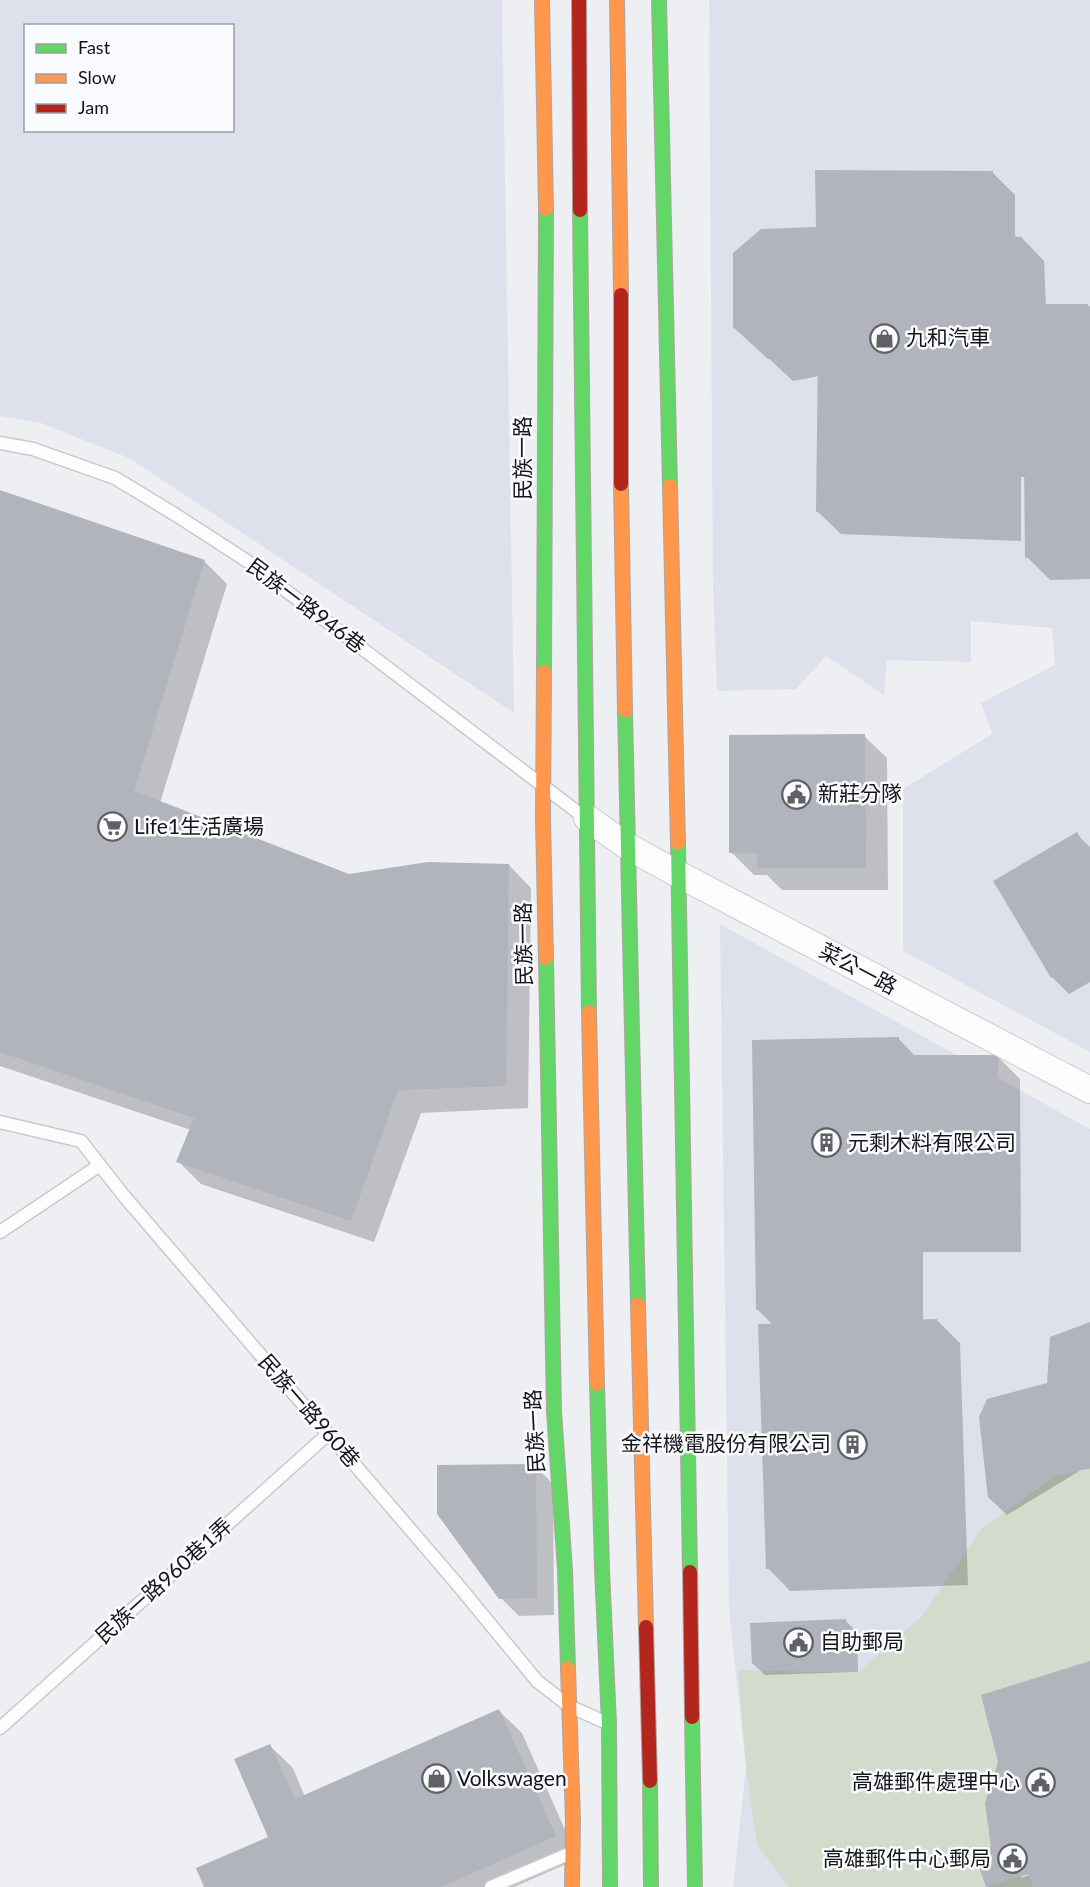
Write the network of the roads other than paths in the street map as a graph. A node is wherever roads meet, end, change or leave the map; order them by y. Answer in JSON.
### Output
{"nodes":[{"id":1,"x":542,"y":0,"type":"edge"},
{"id":2,"x":579,"y":0,"type":"edge"},
{"id":3,"x":617,"y":0,"type":"edge"},
{"id":4,"x":659,"y":0,"type":"edge"},
{"id":5,"x":563,"y":287,"type":"junction"},
{"id":6,"x":0,"y":443,"type":"edge"},
{"id":7,"x":542,"y":786,"type":"junction"},
{"id":8,"x":587,"y":818,"type":"junction"},
{"id":9,"x":627,"y":846,"type":"junction"},
{"id":10,"x":678,"y":874,"type":"junction"},
{"id":11,"x":1090,"y":1090,"type":"edge"},
{"id":12,"x":0,"y":1122,"type":"edge"},
{"id":13,"x":100,"y":1165,"type":"junction"},
{"id":14,"x":0,"y":1232,"type":"edge"},
{"id":15,"x":328,"y":1434,"type":"junction"},
{"id":16,"x":568,"y":1706,"type":"junction"},
{"id":17,"x":609,"y":1723,"type":"junction"},
{"id":18,"x":0,"y":1728,"type":"edge"},
{"id":19,"x":572,"y":1853,"type":"junction"},
{"id":20,"x":492,"y":1887,"type":"edge"},
{"id":21,"x":572,"y":1887,"type":"edge"},
{"id":22,"x":610,"y":1887,"type":"edge"},
{"id":23,"x":651,"y":1887,"type":"edge"},
{"id":24,"x":694,"y":1887,"type":"edge"}],
"edges":[{"from":1,"to":5,"type":"main road","name":"民族一路"},
{"from":2,"to":5,"type":"main road","name":"民族一路"},
{"from":3,"to":9,"type":"main road"},
{"from":4,"to":10,"type":"main road"},
{"from":5,"to":7,"type":"main road","name":"民族一路"},
{"from":5,"to":8,"type":"main road","name":"民族一路"},
{"from":6,"to":7,"type":"lane","name":"民族一路946巷"},
{"from":7,"to":8,"type":"lane","name":"民族一路946巷"},
{"from":7,"to":16,"type":"main road","name":"民族一路"},
{"from":8,"to":9,"type":"street","name":"菜公一路"},
{"from":8,"to":17,"type":"main road","name":"民族一路"},
{"from":9,"to":10,"type":"street","name":"菜公一路"},
{"from":9,"to":23,"type":"main road"},
{"from":10,"to":11,"type":"street","name":"菜公一路"},
{"from":10,"to":24,"type":"main road"},
{"from":12,"to":13,"type":"lane","name":"民族一路960巷"},
{"from":13,"to":14,"type":"lane"},
{"from":13,"to":15,"type":"lane","name":"民族一路960巷"},
{"from":15,"to":16,"type":"lane","name":"民族一路960巷"},
{"from":15,"to":18,"type":"lane","name":"民族一路960巷1弄"},
{"from":16,"to":17,"type":"lane","name":"民族一路960巷"},
{"from":16,"to":19,"type":"main road","name":"民族一路"},
{"from":17,"to":22,"type":"main road","name":"民族一路"},
{"from":19,"to":20,"type":"lane"},
{"from":19,"to":21,"type":"main road","name":"民族一路"}]}
